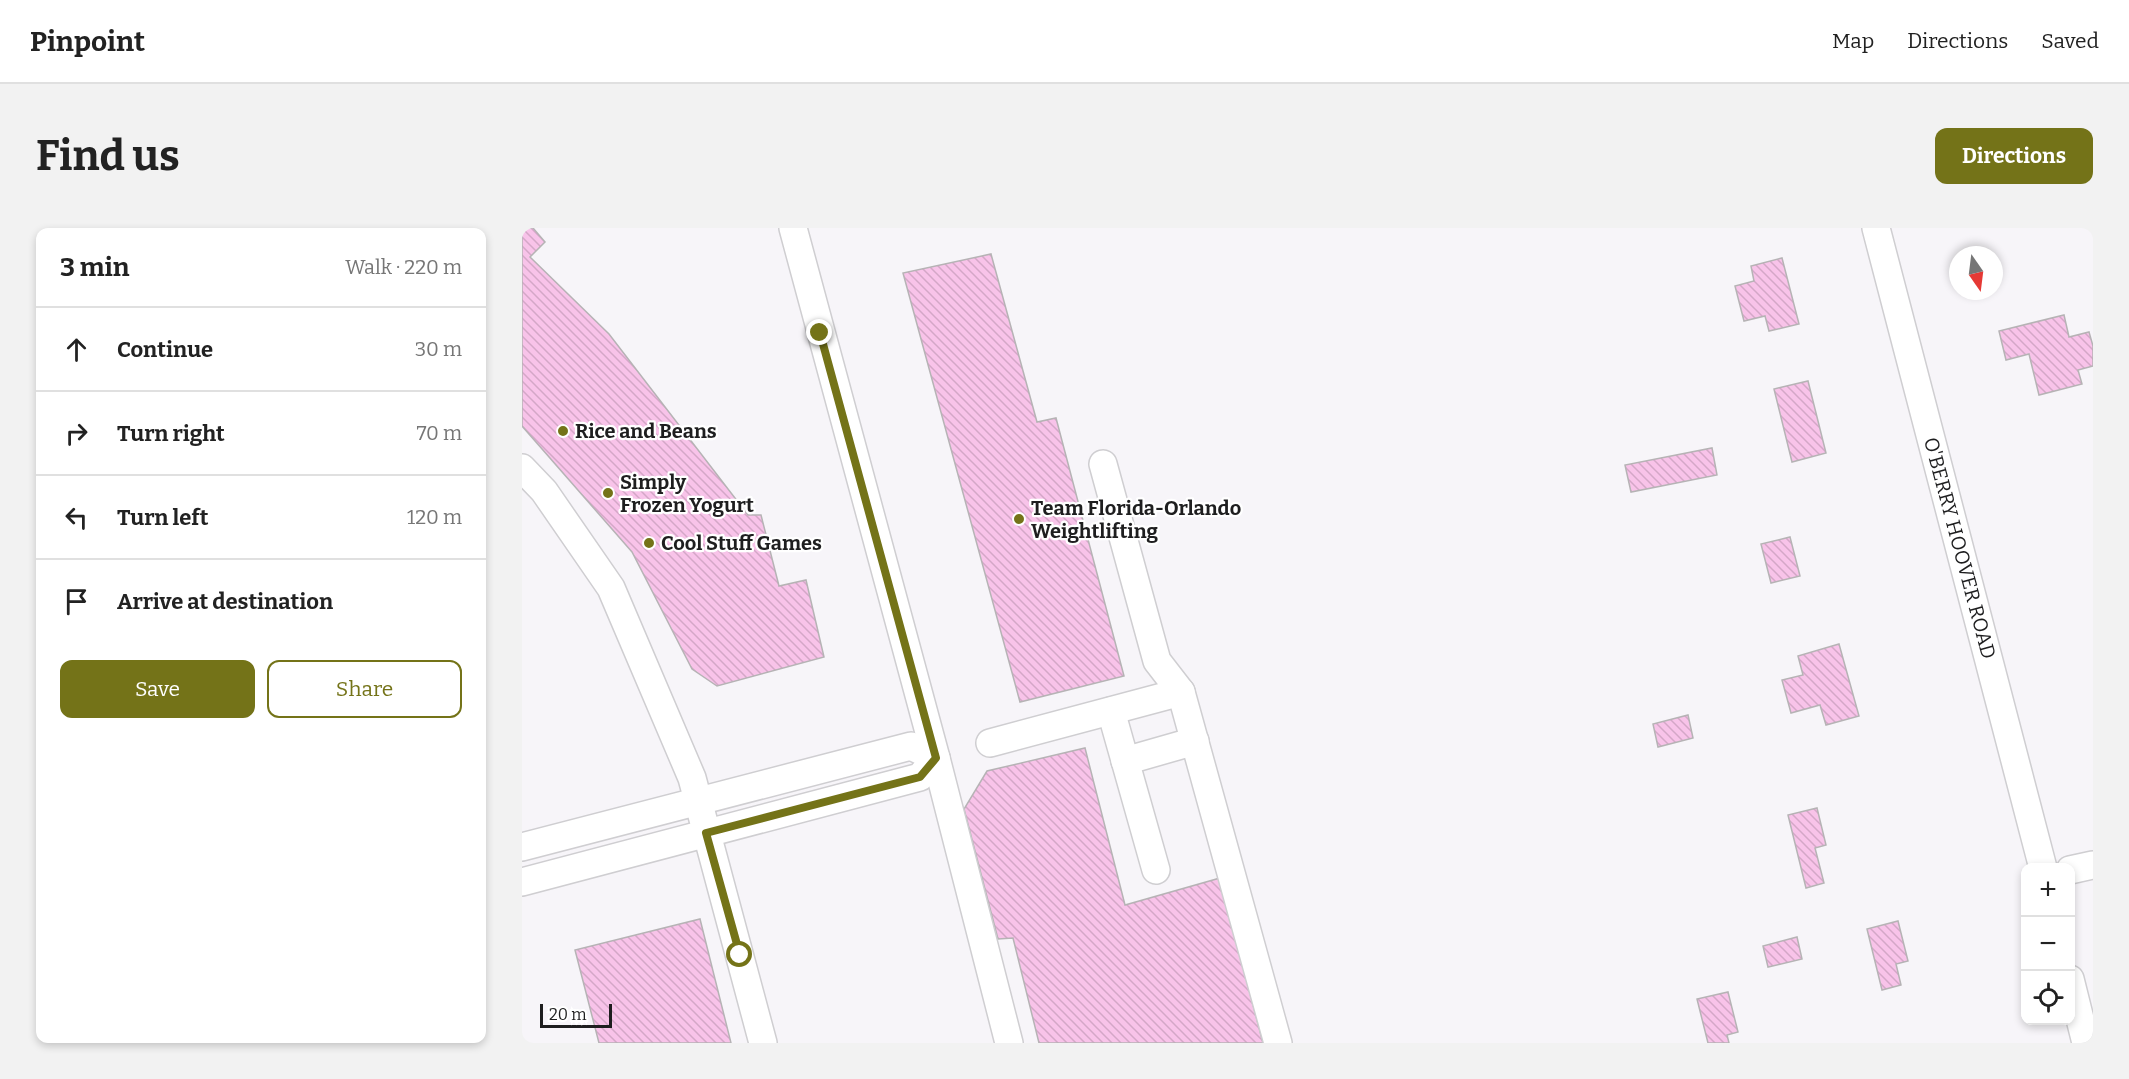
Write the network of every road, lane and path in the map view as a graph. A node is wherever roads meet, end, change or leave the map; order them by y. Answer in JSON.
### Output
{"nodes":[{"id":1,"x":793,"y":228,"type":"edge"},
{"id":2,"x":1876,"y":228,"type":"edge"},
{"id":3,"x":1102,"y":464,"type":"dead end"},
{"id":4,"x":522,"y":468,"type":"edge"},
{"id":5,"x":1181,"y":692,"type":"junction"},
{"id":6,"x":1111,"y":711,"type":"junction"},
{"id":7,"x":1195,"y":741,"type":"junction"},
{"id":8,"x":990,"y":743,"type":"dead end"},
{"id":9,"x":936,"y":758,"type":"junction"},
{"id":10,"x":1125,"y":761,"type":"junction"},
{"id":11,"x":698,"y":801,"type":"junction"},
{"id":12,"x":706,"y":833,"type":"junction"},
{"id":13,"x":522,"y":847,"type":"edge"},
{"id":14,"x":2042,"y":863,"type":"edge"},
{"id":15,"x":2093,"y":865,"type":"edge"},
{"id":16,"x":2075,"y":869,"type":"edge"},
{"id":17,"x":1156,"y":870,"type":"dead end"},
{"id":18,"x":522,"y":882,"type":"edge"},
{"id":19,"x":2075,"y":999,"type":"edge"},
{"id":20,"x":764,"y":1043,"type":"edge"},
{"id":21,"x":1010,"y":1043,"type":"edge"},
{"id":22,"x":1278,"y":1043,"type":"edge"},
{"id":23,"x":2086,"y":1043,"type":"edge"}],
"edges":[{"from":1,"to":9,"type":"street"},
{"from":2,"to":14,"type":"street","name":"O'BERRY HOOVER ROAD"},
{"from":3,"to":5,"type":"street"},
{"from":4,"to":11,"type":"street"},
{"from":5,"to":6,"type":"street"},
{"from":5,"to":7,"type":"street"},
{"from":6,"to":8,"type":"street"},
{"from":6,"to":10,"type":"street"},
{"from":7,"to":10,"type":"street"},
{"from":7,"to":22,"type":"street"},
{"from":9,"to":11,"type":"street"},
{"from":9,"to":12,"type":"street"},
{"from":9,"to":21,"type":"street"},
{"from":10,"to":17,"type":"street"},
{"from":11,"to":12,"type":"street"},
{"from":11,"to":13,"type":"street"},
{"from":12,"to":18,"type":"street"},
{"from":12,"to":20,"type":"street"},
{"from":15,"to":16,"type":"street"},
{"from":19,"to":23,"type":"street"}]}
